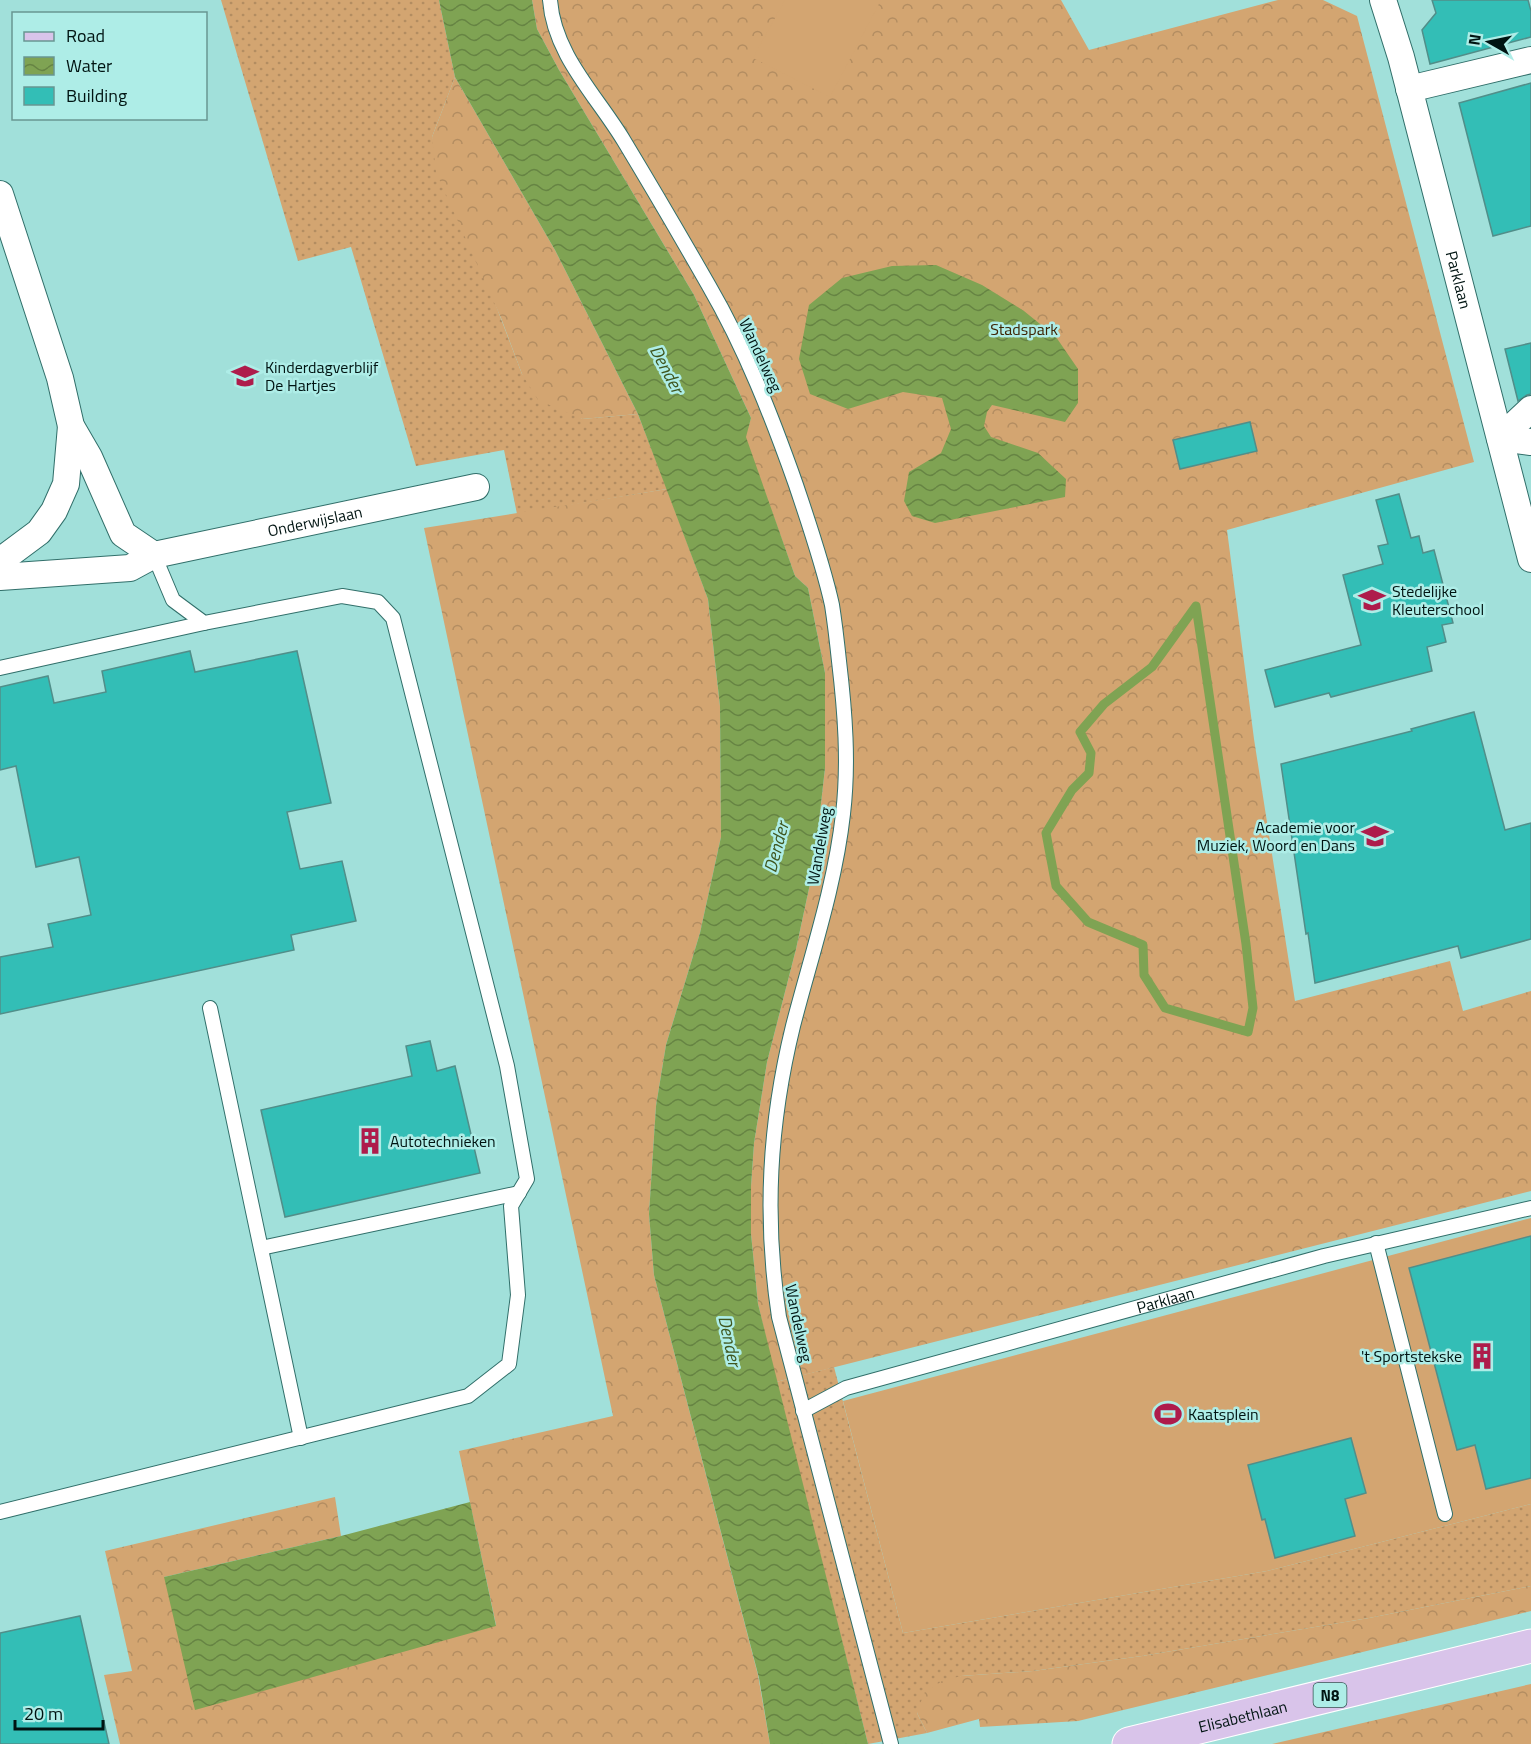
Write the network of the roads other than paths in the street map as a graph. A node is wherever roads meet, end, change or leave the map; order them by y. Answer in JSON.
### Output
{"nodes":[{"id":1,"x":550,"y":0,"type":"edge"},
{"id":2,"x":1383,"y":0,"type":"edge"},
{"id":3,"x":1531,"y":60,"type":"edge"},
{"id":4,"x":1409,"y":89,"type":"junction"},
{"id":5,"x":2,"y":208,"type":"edge"},
{"id":6,"x":1531,"y":409,"type":"edge"},
{"id":7,"x":71,"y":426,"type":"junction"},
{"id":8,"x":1500,"y":438,"type":"junction"},
{"id":9,"x":1531,"y":442,"type":"edge"},
{"id":10,"x":476,"y":487,"type":"dead end"},
{"id":11,"x":154,"y":555,"type":"junction"},
{"id":12,"x":1531,"y":559,"type":"edge"},
{"id":13,"x":0,"y":561,"type":"edge"},
{"id":14,"x":0,"y":578,"type":"edge"},
{"id":15,"x":204,"y":623,"type":"junction"},
{"id":16,"x":0,"y":668,"type":"edge"},
{"id":17,"x":210,"y":1008,"type":"dead end"},
{"id":18,"x":519,"y":1193,"type":"junction"},
{"id":19,"x":1531,"y":1208,"type":"edge"},
{"id":20,"x":1376,"y":1243,"type":"junction"},
{"id":21,"x":261,"y":1248,"type":"junction"},
{"id":22,"x":803,"y":1411,"type":"junction"},
{"id":23,"x":301,"y":1438,"type":"junction"},
{"id":24,"x":0,"y":1512,"type":"edge"},
{"id":25,"x":1445,"y":1514,"type":"dead end"},
{"id":26,"x":1531,"y":1646,"type":"edge"},
{"id":27,"x":891,"y":1744,"type":"edge"},
{"id":28,"x":1129,"y":1744,"type":"edge"}],
"edges":[{"from":1,"to":22,"type":"lane","name":"Wandelweg"},
{"from":2,"to":4,"type":"street","name":"Parklaan"},
{"from":3,"to":4,"type":"street"},
{"from":4,"to":8,"type":"street","name":"Parklaan"},
{"from":5,"to":7,"type":"street"},
{"from":6,"to":8,"type":"street"},
{"from":7,"to":11,"type":"street"},
{"from":7,"to":13,"type":"street"},
{"from":8,"to":9,"type":"street"},
{"from":8,"to":12,"type":"street","name":"Parklaan"},
{"from":10,"to":11,"type":"street","name":"Onderwijslaan"},
{"from":11,"to":14,"type":"street","name":"Onderwijslaan"},
{"from":11,"to":15,"type":"lane"},
{"from":15,"to":16,"type":"lane"},
{"from":15,"to":18,"type":"lane"},
{"from":17,"to":21,"type":"lane"},
{"from":18,"to":21,"type":"lane"},
{"from":18,"to":23,"type":"lane"},
{"from":19,"to":20,"type":"lane","name":"Parklaan"},
{"from":20,"to":22,"type":"lane","name":"Parklaan"},
{"from":20,"to":25,"type":"lane"},
{"from":21,"to":23,"type":"lane"},
{"from":22,"to":27,"type":"lane","name":"Wandelweg"},
{"from":23,"to":24,"type":"lane"},
{"from":26,"to":28,"type":"main road","name":"Elisabethlaan","number":"N8"}]}
